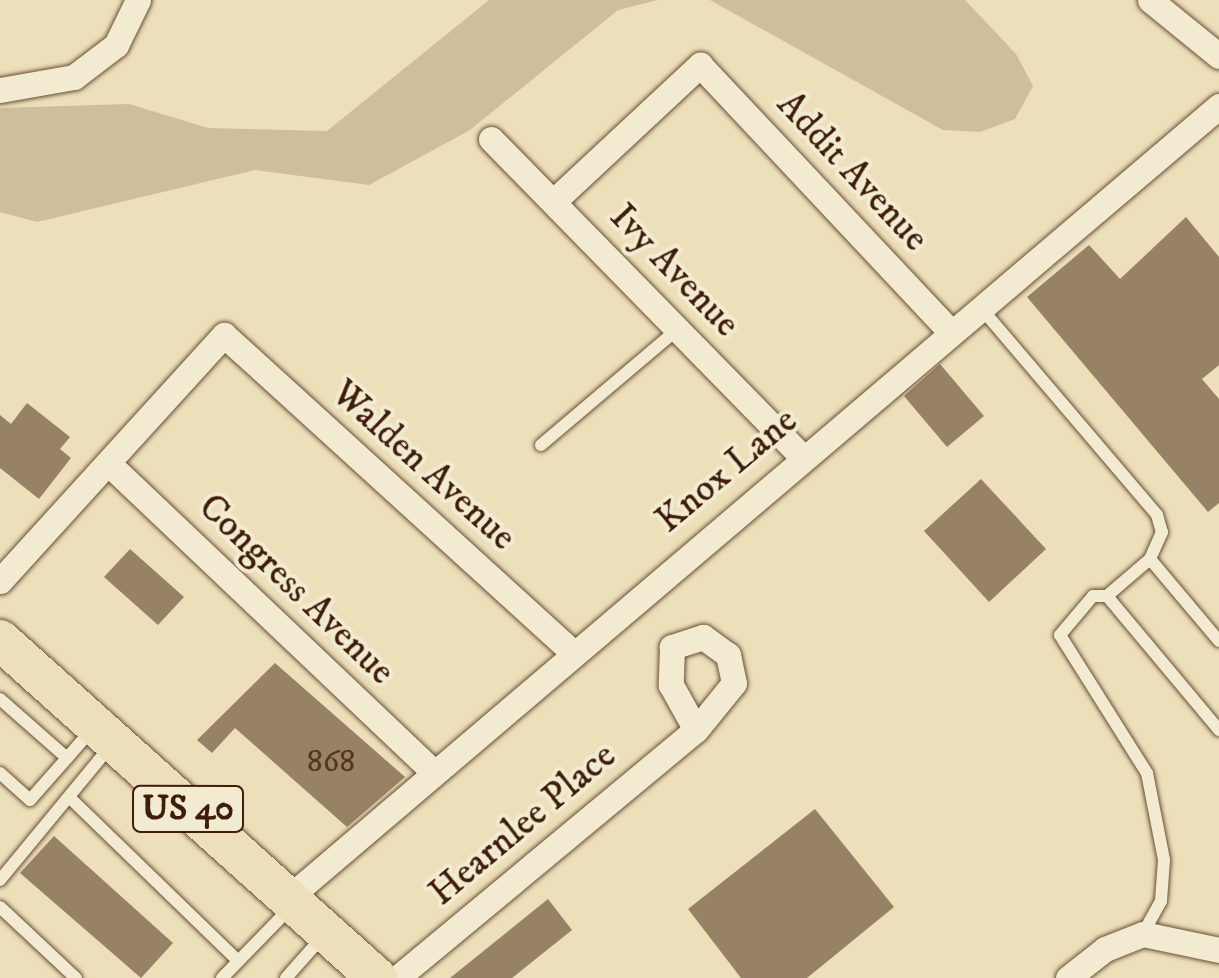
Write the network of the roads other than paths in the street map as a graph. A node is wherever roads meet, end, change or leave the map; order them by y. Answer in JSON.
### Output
{"nodes":[{"id":1,"x":138,"y":0,"type":"edge"},
{"id":2,"x":1150,"y":0,"type":"edge"},
{"id":3,"x":1219,"y":56,"type":"edge"},
{"id":4,"x":0,"y":90,"type":"edge"},
{"id":5,"x":1219,"y":106,"type":"edge"},
{"id":6,"x":492,"y":139,"type":"dead end"},
{"id":7,"x":554,"y":201,"type":"junction"},
{"id":8,"x":981,"y":308,"type":"junction"},
{"id":9,"x":678,"y":329,"type":"junction"},
{"id":10,"x":950,"y":331,"type":"junction"},
{"id":11,"x":542,"y":445,"type":"dead end"},
{"id":12,"x":802,"y":457,"type":"junction"},
{"id":13,"x":109,"y":464,"type":"junction"},
{"id":14,"x":1150,"y":559,"type":"junction"},
{"id":15,"x":0,"y":582,"type":"edge"},
{"id":16,"x":1107,"y":596,"type":"junction"},
{"id":17,"x":0,"y":640,"type":"edge"},
{"id":18,"x":1219,"y":641,"type":"edge"},
{"id":19,"x":572,"y":652,"type":"junction"},
{"id":20,"x":0,"y":699,"type":"edge"},
{"id":21,"x":696,"y":730,"type":"dead end"},
{"id":22,"x":1219,"y":730,"type":"edge"},
{"id":23,"x":104,"y":734,"type":"junction"},
{"id":24,"x":67,"y":758,"type":"junction"},
{"id":25,"x":430,"y":770,"type":"junction"},
{"id":26,"x":0,"y":773,"type":"edge"},
{"id":27,"x":69,"y":797,"type":"junction"},
{"id":28,"x":0,"y":880,"type":"edge"},
{"id":29,"x":290,"y":901,"type":"junction"},
{"id":30,"x":0,"y":907,"type":"edge"},
{"id":31,"x":326,"y":933,"type":"junction"},
{"id":32,"x":1143,"y":934,"type":"junction"},
{"id":33,"x":1219,"y":950,"type":"edge"},
{"id":34,"x":238,"y":961,"type":"junction"},
{"id":35,"x":76,"y":978,"type":"edge"},
{"id":36,"x":222,"y":978,"type":"edge"},
{"id":37,"x":286,"y":978,"type":"edge"},
{"id":38,"x":377,"y":978,"type":"edge"},
{"id":39,"x":397,"y":978,"type":"edge"},
{"id":40,"x":1068,"y":978,"type":"edge"}],
"edges":[{"from":1,"to":4,"type":"street"},
{"from":2,"to":3,"type":"street"},
{"from":5,"to":8,"type":"street","name":"Knox Lane"},
{"from":6,"to":7,"type":"street","name":"Ivy Avenue"},
{"from":7,"to":9,"type":"street","name":"Ivy Avenue"},
{"from":7,"to":10,"type":"street","name":"Addit Avenue"},
{"from":8,"to":10,"type":"street","name":"Knox Lane"},
{"from":8,"to":14,"type":"lane"},
{"from":9,"to":11,"type":"lane"},
{"from":9,"to":12,"type":"street","name":"Ivy Avenue"},
{"from":10,"to":12,"type":"street","name":"Knox Lane"},
{"from":12,"to":19,"type":"street","name":"Knox Lane"},
{"from":13,"to":15,"type":"street"},
{"from":13,"to":19,"type":"street","name":"Walden Avenue"},
{"from":13,"to":25,"type":"street","name":"Congress Avenue"},
{"from":14,"to":16,"type":"lane"},
{"from":14,"to":18,"type":"lane"},
{"from":16,"to":22,"type":"lane"},
{"from":16,"to":32,"type":"lane"},
{"from":17,"to":23,"type":"main road","number":"US 40"},
{"from":19,"to":25,"type":"street","name":"Knox Lane"},
{"from":20,"to":24,"type":"lane"},
{"from":21,"to":39,"type":"street","name":"Hearnlee Place"},
{"from":23,"to":24,"type":"lane"},
{"from":23,"to":27,"type":"lane"},
{"from":23,"to":29,"type":"main road","number":"US 40"},
{"from":24,"to":26,"type":"lane"},
{"from":25,"to":29,"type":"street","name":"Knox Lane"},
{"from":27,"to":28,"type":"lane"},
{"from":27,"to":34,"type":"lane"},
{"from":29,"to":31,"type":"main road","number":"US 40"},
{"from":29,"to":34,"type":"lane"},
{"from":30,"to":35,"type":"lane"},
{"from":31,"to":37,"type":"lane"},
{"from":31,"to":38,"type":"main road","number":"US 40"},
{"from":32,"to":33,"type":"street"},
{"from":32,"to":40,"type":"street"},
{"from":34,"to":36,"type":"lane"}]}
